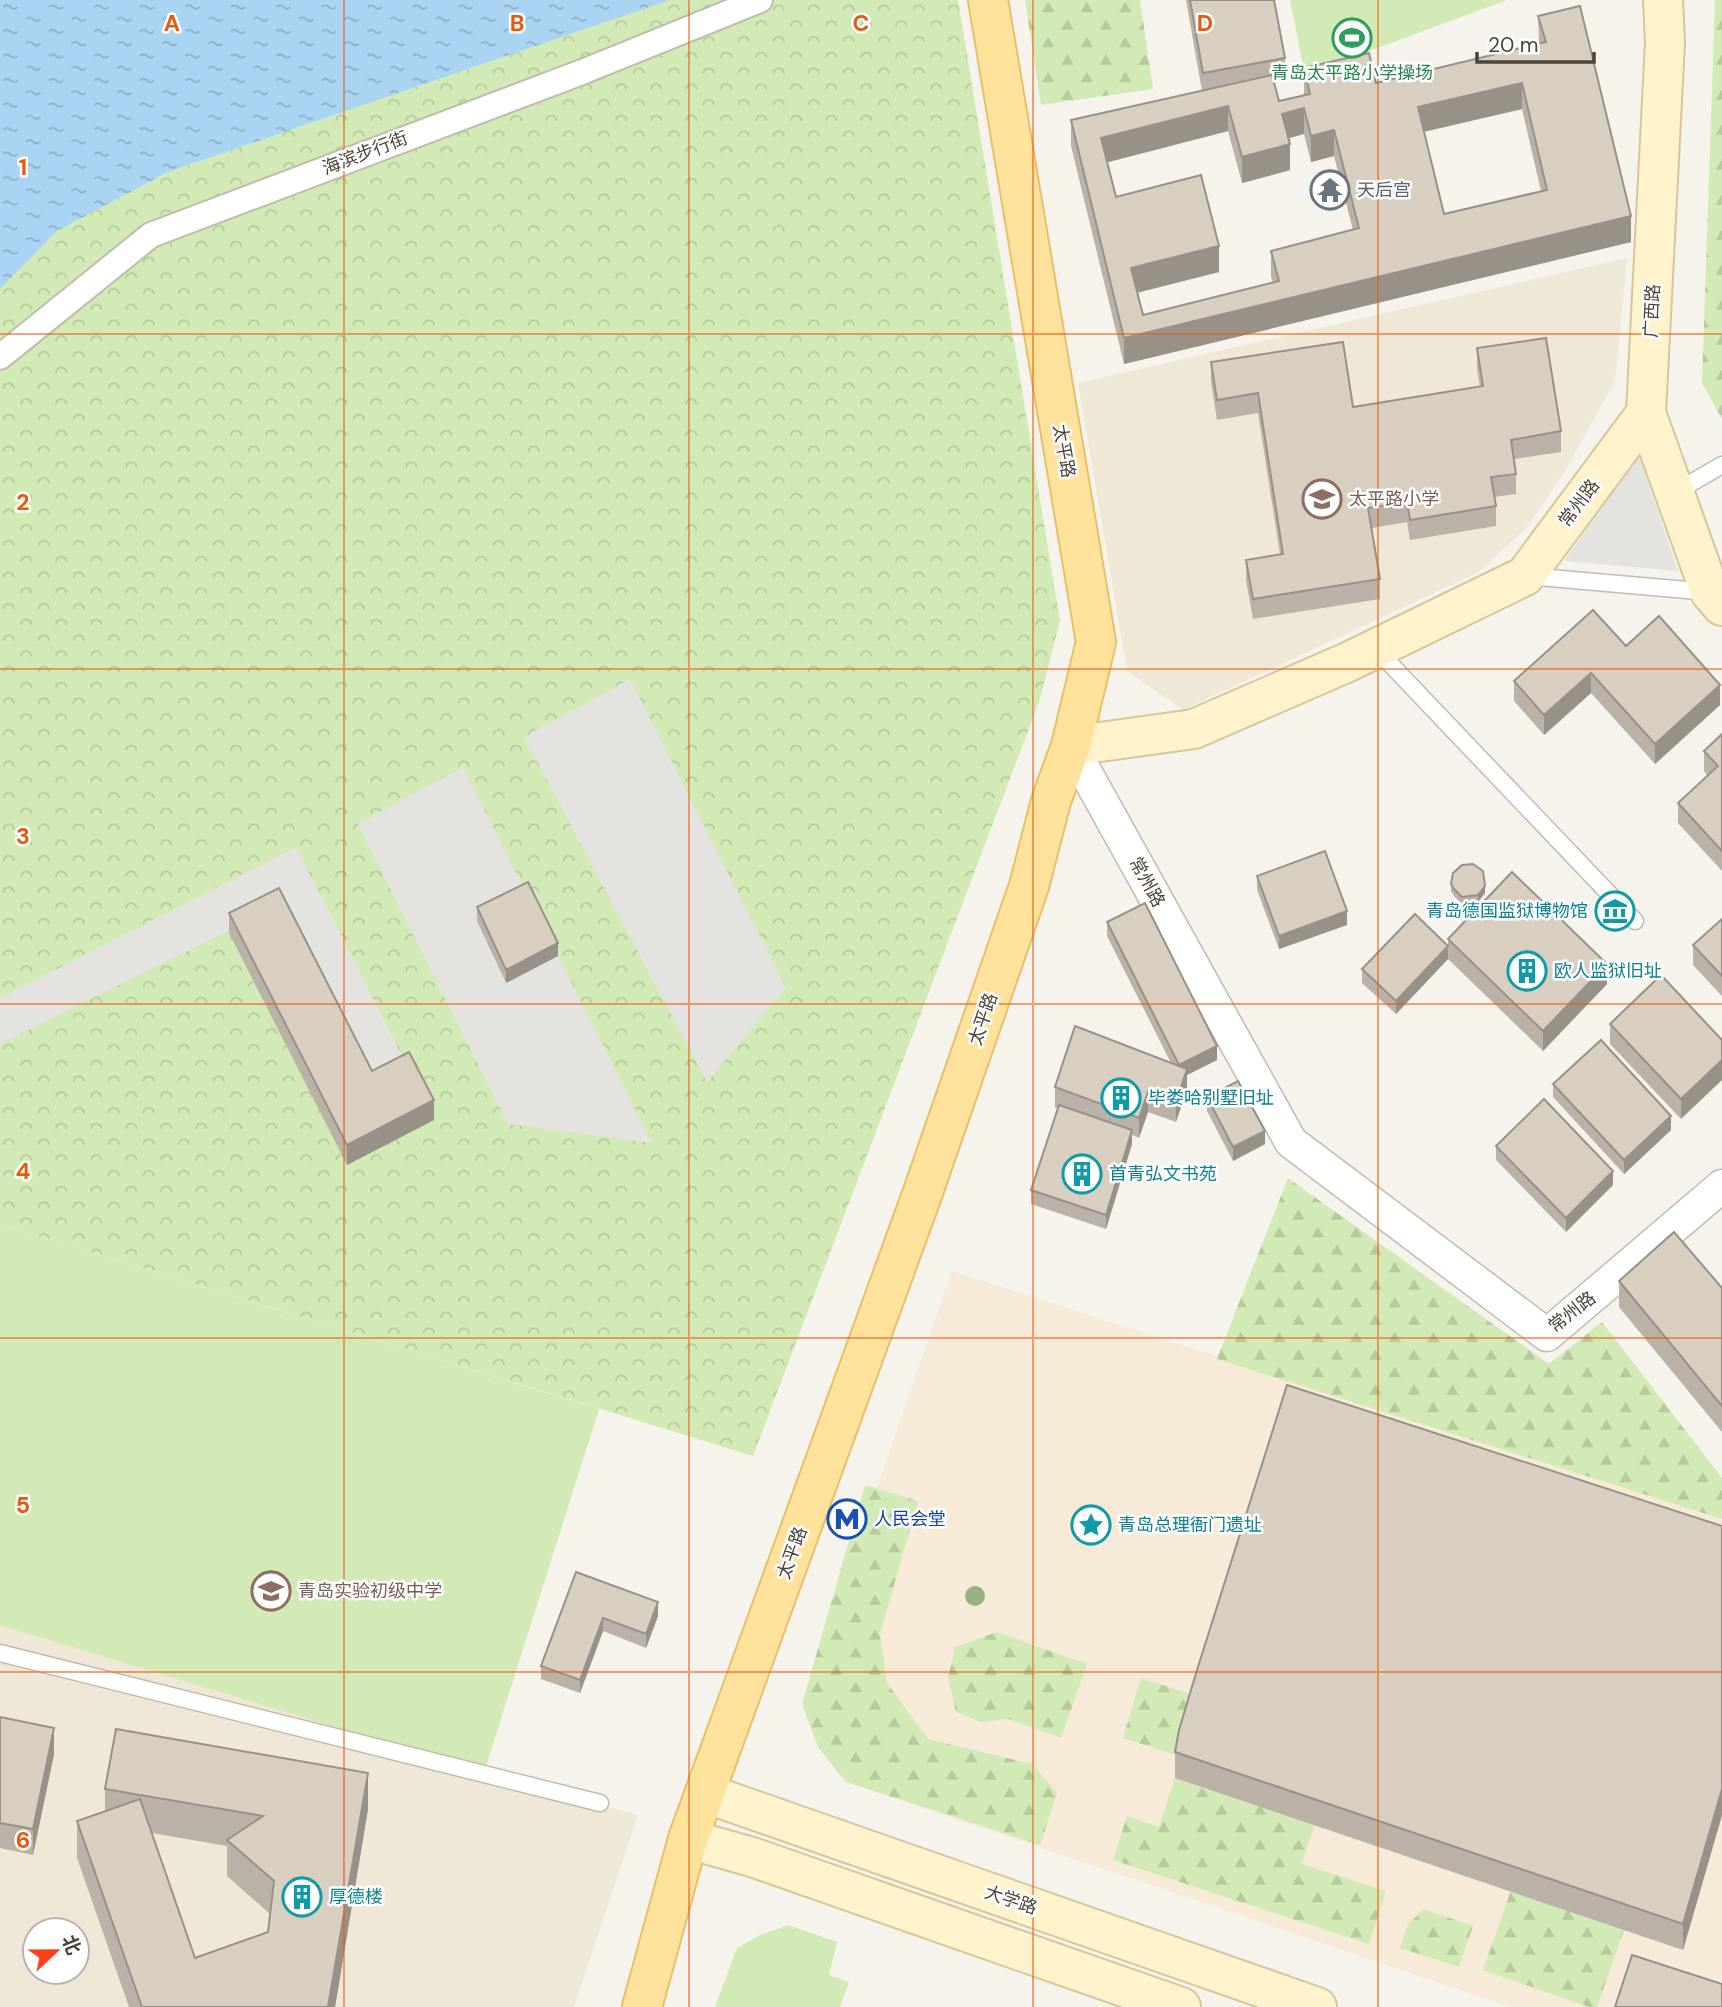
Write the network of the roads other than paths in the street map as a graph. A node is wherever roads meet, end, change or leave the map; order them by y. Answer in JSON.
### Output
{"nodes":[{"id":1,"x":760,"y":0,"type":"edge"},
{"id":2,"x":988,"y":0,"type":"edge"},
{"id":3,"x":1663,"y":0,"type":"edge"},
{"id":4,"x":0,"y":357,"type":"edge"},
{"id":5,"x":1646,"y":413,"type":"junction"},
{"id":6,"x":1722,"y":465,"type":"edge"},
{"id":7,"x":1674,"y":493,"type":"junction"},
{"id":8,"x":1525,"y":576,"type":"junction"},
{"id":9,"x":1716,"y":599,"type":"edge"},
{"id":10,"x":1375,"y":648,"type":"junction"},
{"id":11,"x":1071,"y":746,"type":"junction"},
{"id":12,"x":1635,"y":921,"type":"dead end"},
{"id":13,"x":1722,"y":1186,"type":"edge"},
{"id":14,"x":0,"y":1653,"type":"edge"},
{"id":15,"x":705,"y":1793,"type":"junction"},
{"id":16,"x":600,"y":1803,"type":"dead end"},
{"id":17,"x":688,"y":1839,"type":"junction"},
{"id":18,"x":642,"y":2007,"type":"edge"},
{"id":19,"x":1181,"y":2007,"type":"edge"},
{"id":20,"x":1317,"y":2007,"type":"edge"}],
"edges":[{"from":1,"to":4,"type":"street","name":"海滨步行街"},
{"from":2,"to":11,"type":"main road","name":"太平路"},
{"from":3,"to":5,"type":"main road","name":"广西路"},
{"from":5,"to":7,"type":"main road","name":"广西路"},
{"from":5,"to":8,"type":"main road","name":"常州路"},
{"from":6,"to":7,"type":"lane"},
{"from":7,"to":9,"type":"main road","name":"广西路"},
{"from":8,"to":9,"type":"lane"},
{"from":8,"to":10,"type":"main road","name":"常州路"},
{"from":10,"to":11,"type":"main road","name":"常州路"},
{"from":10,"to":12,"type":"lane"},
{"from":11,"to":13,"type":"street","name":"常州路"},
{"from":11,"to":15,"type":"main road","name":"太平路"},
{"from":14,"to":16,"type":"lane"},
{"from":15,"to":17,"type":"main road","name":"太平路"},
{"from":15,"to":20,"type":"main road","name":"大学路"},
{"from":17,"to":18,"type":"main road","name":"太平路"},
{"from":17,"to":19,"type":"main road"}]}
